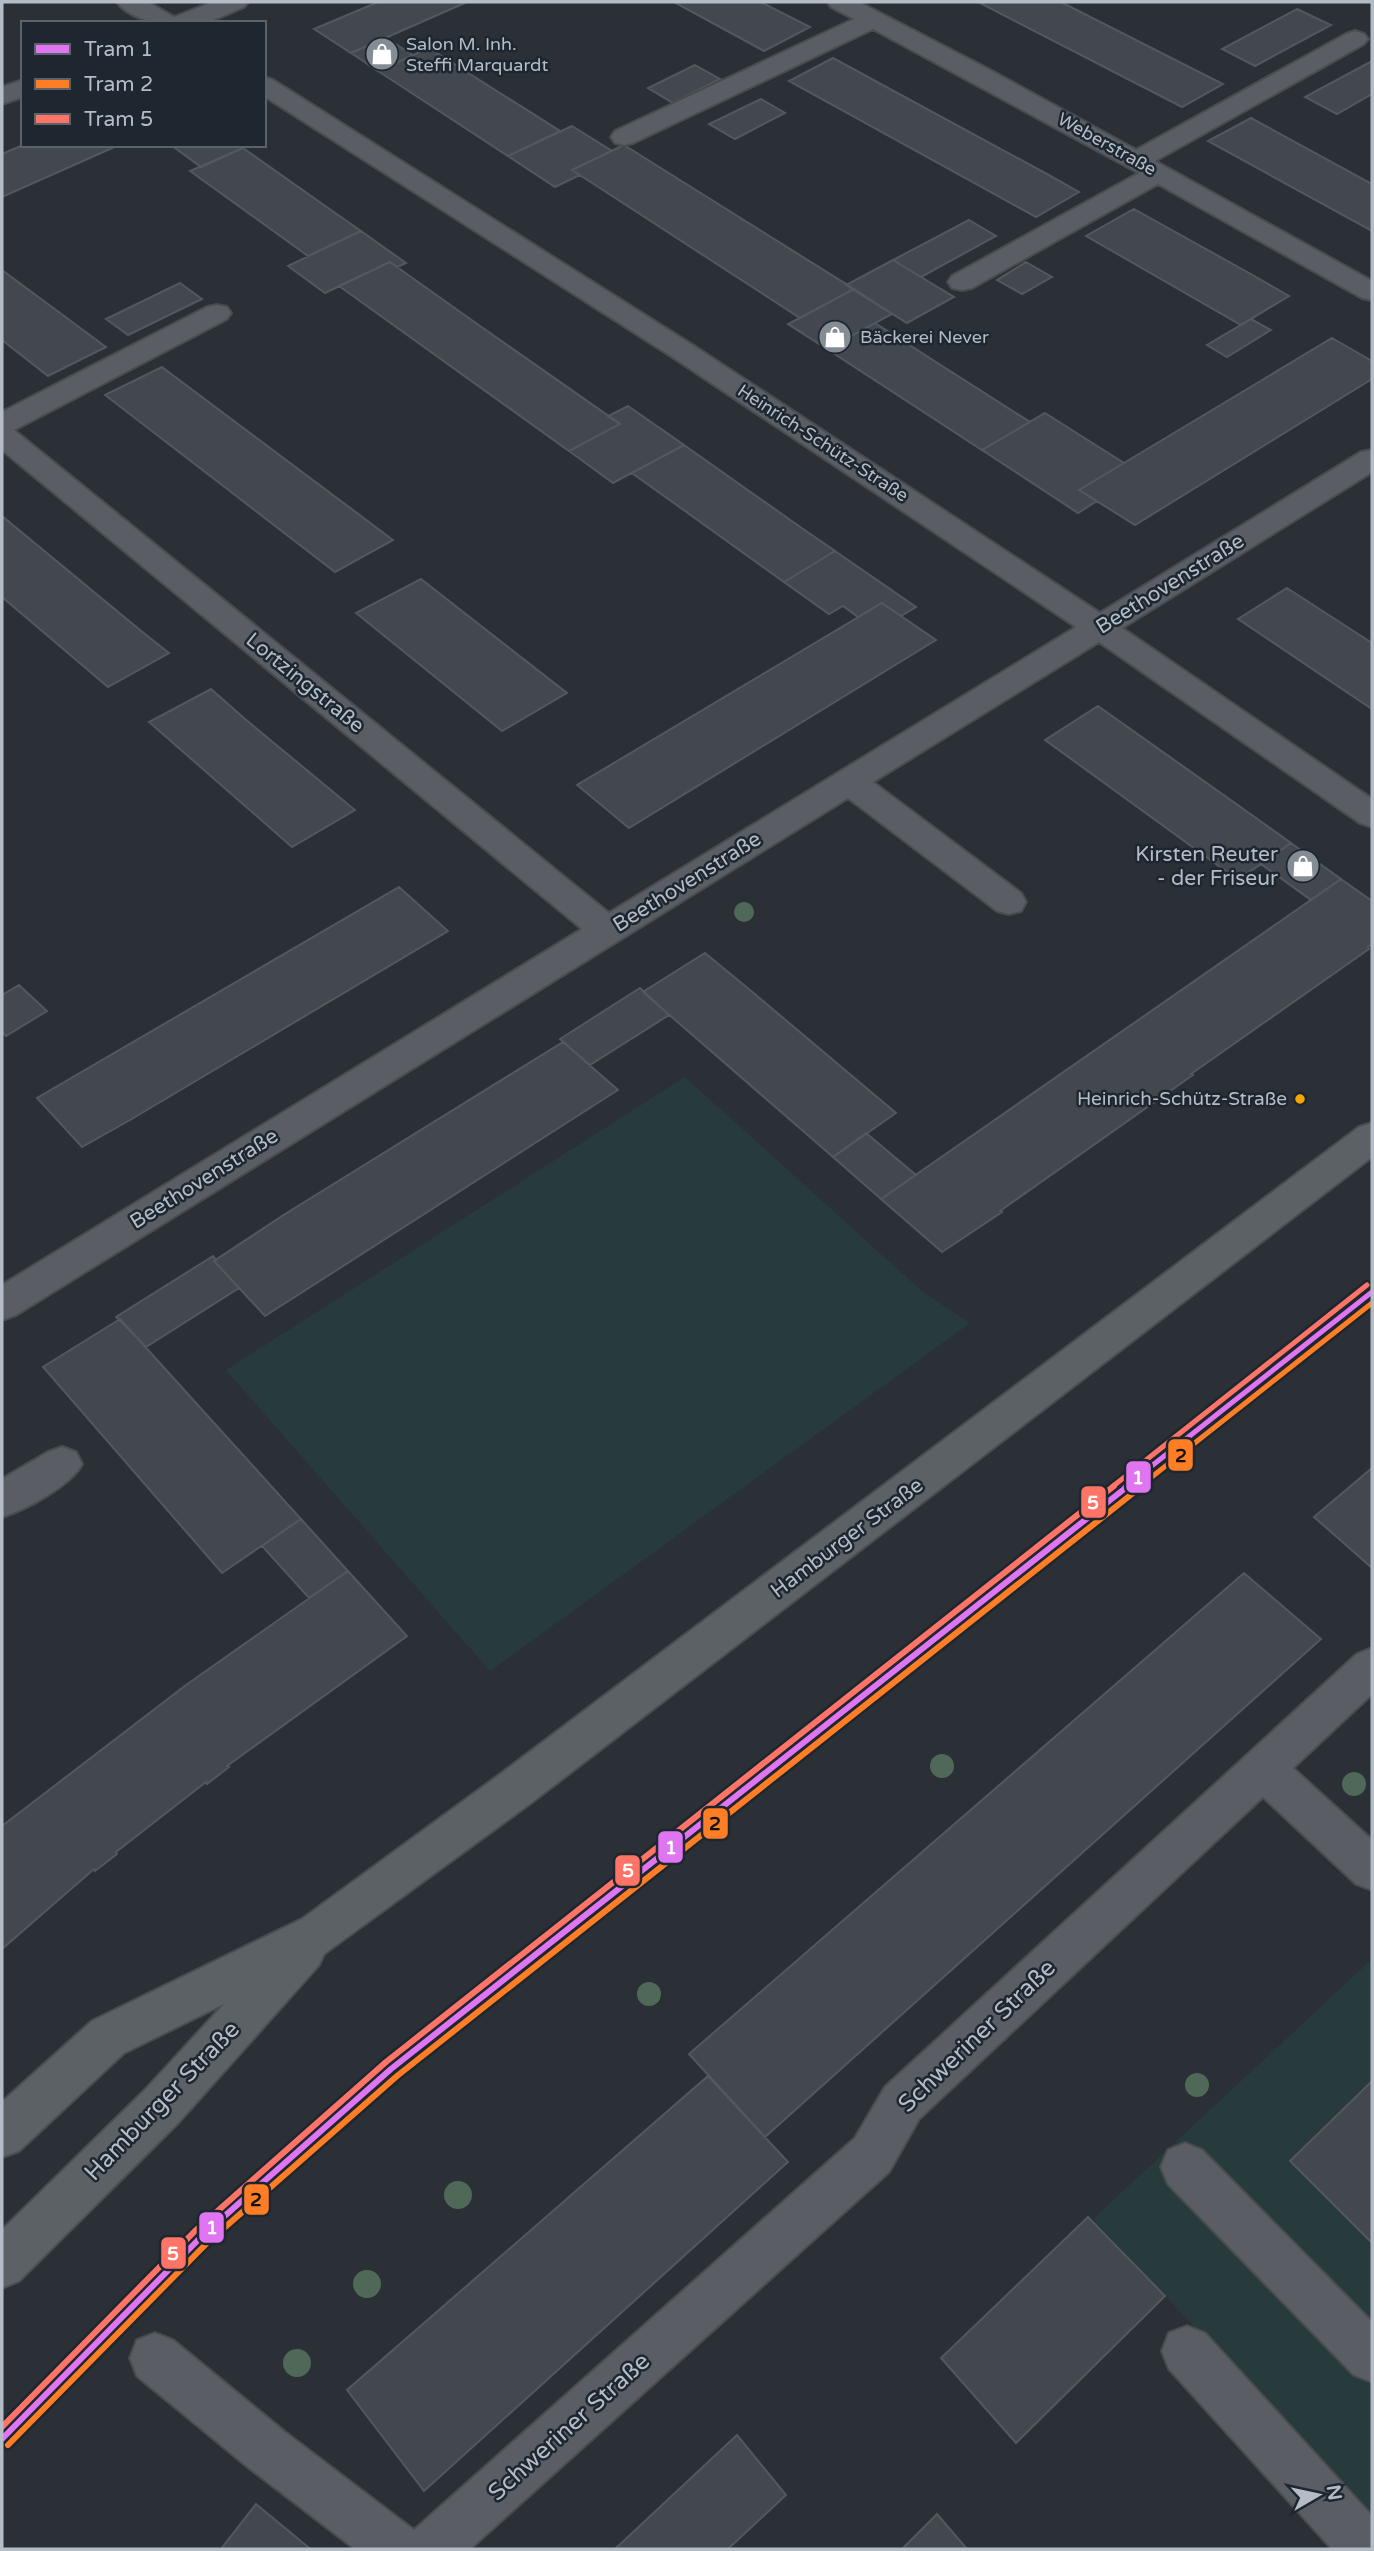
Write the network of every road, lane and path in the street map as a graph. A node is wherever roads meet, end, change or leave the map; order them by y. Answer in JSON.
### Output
{"nodes":[{"id":1,"x":130,"y":2,"type":"edge"},
{"id":2,"x":235,"y":2,"type":"edge"},
{"id":3,"x":840,"y":2,"type":"edge"},
{"id":4,"x":874,"y":19,"type":"junction"},
{"id":5,"x":163,"y":21,"type":"edge"},
{"id":6,"x":186,"y":21,"type":"edge"},
{"id":7,"x":1355,"y":39,"type":"dead end"},
{"id":8,"x":266,"y":86,"type":"edge"},
{"id":9,"x":21,"y":89,"type":"edge"},
{"id":10,"x":2,"y":96,"type":"edge"},
{"id":11,"x":624,"y":136,"type":"dead end"},
{"id":12,"x":1148,"y":167,"type":"junction"},
{"id":13,"x":962,"y":282,"type":"dead end"},
{"id":14,"x":1372,"y":292,"type":"edge"},
{"id":15,"x":217,"y":313,"type":"dead end"},
{"id":16,"x":2,"y":424,"type":"edge"},
{"id":17,"x":2,"y":435,"type":"edge"},
{"id":18,"x":1372,"y":459,"type":"edge"},
{"id":19,"x":1101,"y":626,"type":"junction"},
{"id":20,"x":849,"y":781,"type":"junction"},
{"id":21,"x":1372,"y":815,"type":"edge"},
{"id":22,"x":1009,"y":902,"type":"dead end"},
{"id":23,"x":607,"y":931,"type":"junction"},
{"id":24,"x":1372,"y":1137,"type":"edge"},
{"id":25,"x":3,"y":1301,"type":"edge"},
{"id":26,"x":62,"y":1464,"type":"dead end"},
{"id":27,"x":2,"y":1500,"type":"edge"},
{"id":28,"x":1372,"y":1667,"type":"edge"},
{"id":29,"x":1262,"y":1768,"type":"junction"},
{"id":30,"x":1372,"y":1870,"type":"edge"},
{"id":31,"x":318,"y":1934,"type":"junction"},
{"id":32,"x":2,"y":2134,"type":"edge"},
{"id":33,"x":1185,"y":2167,"type":"dead end"},
{"id":34,"x":2,"y":2264,"type":"edge"},
{"id":35,"x":1187,"y":2351,"type":"dead end"},
{"id":36,"x":1372,"y":2357,"type":"edge"},
{"id":37,"x":155,"y":2358,"type":"dead end"},
{"id":38,"x":397,"y":2549,"type":"edge"},
{"id":39,"x":432,"y":2549,"type":"edge"},
{"id":40,"x":1367,"y":2549,"type":"edge"}],
"edges":[{"from":1,"to":5,"type":"street"},
{"from":2,"to":6,"type":"street"},
{"from":3,"to":4,"type":"street","name":"Weberstraße"},
{"from":4,"to":11,"type":"street"},
{"from":4,"to":12,"type":"street","name":"Weberstraße"},
{"from":7,"to":12,"type":"street"},
{"from":8,"to":19,"type":"street","name":"Heinrich-Schütz-Straße"},
{"from":9,"to":10,"type":"street"},
{"from":12,"to":13,"type":"street"},
{"from":12,"to":14,"type":"street","name":"Weberstraße"},
{"from":15,"to":16,"type":"street"},
{"from":17,"to":23,"type":"street","name":"Lortzingstraße"},
{"from":18,"to":19,"type":"street","name":"Beethovenstraße"},
{"from":19,"to":20,"type":"street","name":"Beethovenstraße"},
{"from":19,"to":21,"type":"street","name":"Heinrich-Schütz-Straße"},
{"from":20,"to":22,"type":"street"},
{"from":20,"to":23,"type":"street","name":"Beethovenstraße"},
{"from":23,"to":25,"type":"street","name":"Beethovenstraße"},
{"from":24,"to":31,"type":"main road","name":"Hamburger Straße"},
{"from":26,"to":27,"type":"street"},
{"from":28,"to":29,"type":"street","name":"Schweriner Straße"},
{"from":29,"to":30,"type":"street"},
{"from":29,"to":39,"type":"street","name":"Schweriner Straße"},
{"from":31,"to":32,"type":"main road","name":"Hamburger Straße"},
{"from":31,"to":34,"type":"main road","name":"Hamburger Straße"},
{"from":33,"to":36,"type":"street"},
{"from":35,"to":40,"type":"street"},
{"from":37,"to":38,"type":"street"}]}
